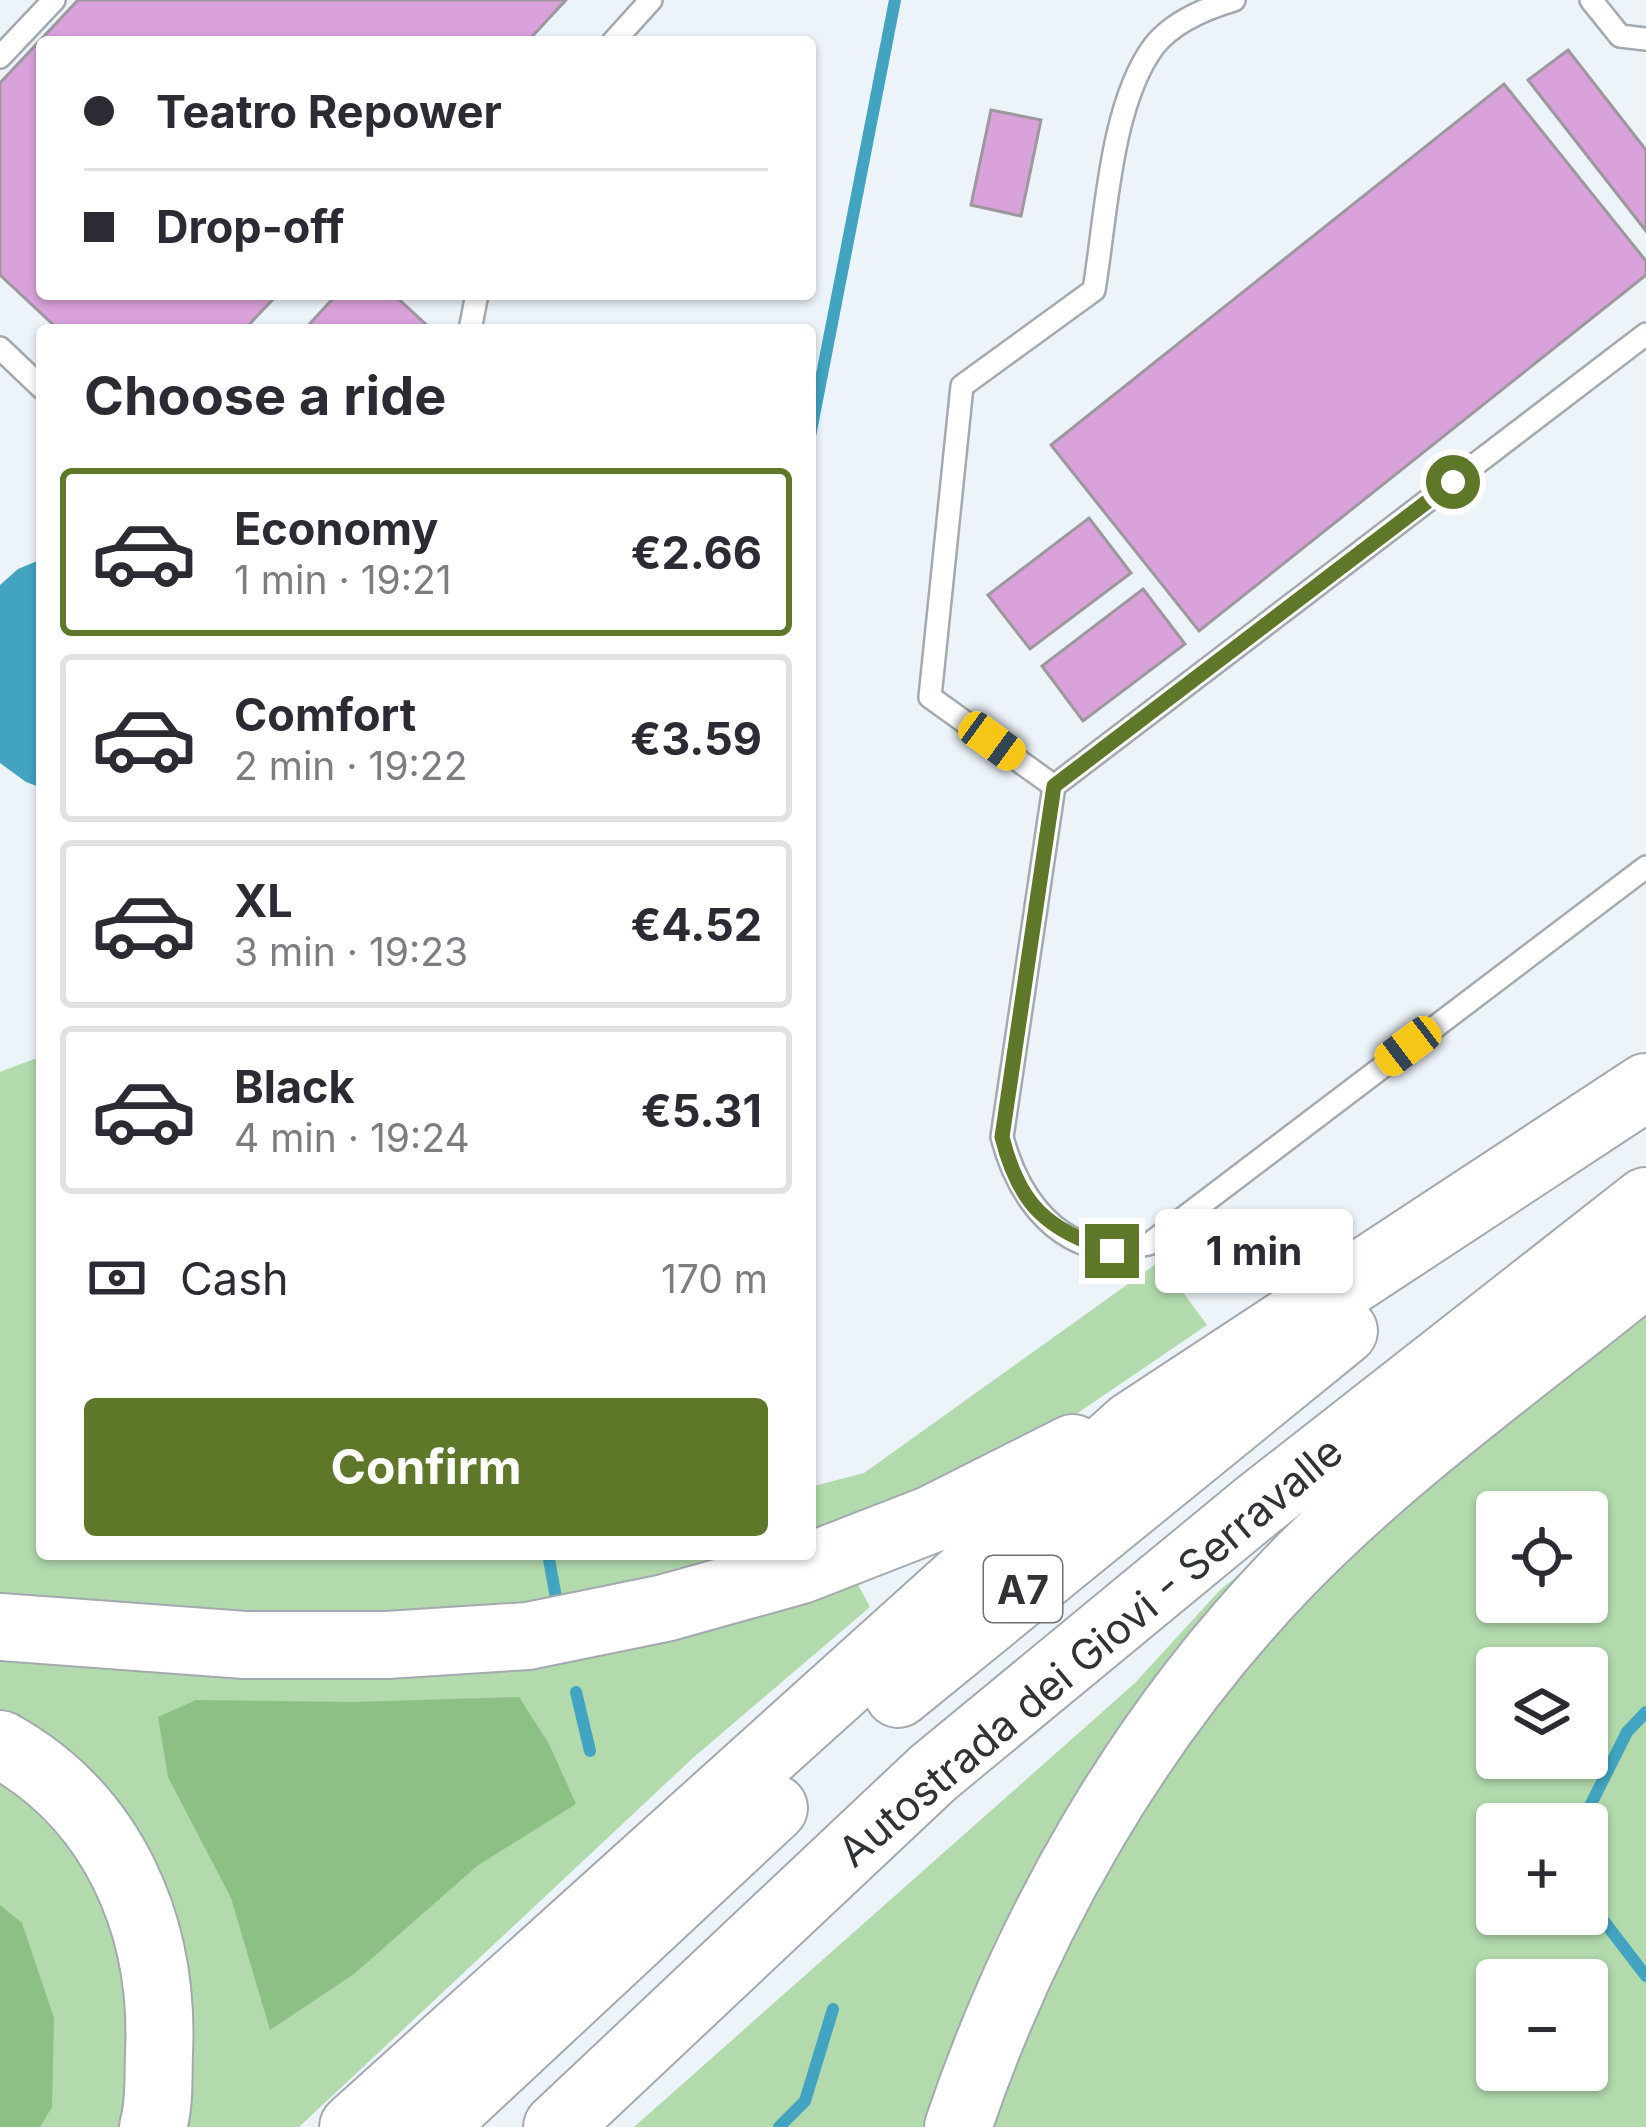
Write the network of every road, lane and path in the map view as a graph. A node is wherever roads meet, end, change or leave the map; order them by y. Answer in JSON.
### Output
{"nodes":[{"id":1,"x":54,"y":0,"type":"edge"},
{"id":2,"x":651,"y":0,"type":"edge"},
{"id":3,"x":1234,"y":0,"type":"edge"},
{"id":4,"x":1591,"y":0,"type":"edge"},
{"id":5,"x":618,"y":36,"type":"edge"},
{"id":6,"x":1646,"y":39,"type":"edge"},
{"id":7,"x":0,"y":57,"type":"edge"},
{"id":8,"x":1646,"y":334,"type":"edge"},
{"id":9,"x":0,"y":348,"type":"edge"},
{"id":10,"x":36,"y":382,"type":"edge"},
{"id":11,"x":1054,"y":786,"type":"junction"},
{"id":12,"x":1646,"y":867,"type":"edge"},
{"id":13,"x":1646,"y":1088,"type":"edge"},
{"id":14,"x":1646,"y":1201,"type":"edge"},
{"id":15,"x":1646,"y":1272,"type":"edge"},
{"id":16,"x":1132,"y":1425,"type":"junction"},
{"id":17,"x":0,"y":1627,"type":"edge"},
{"id":18,"x":0,"y":1744,"type":"edge"},
{"id":19,"x":153,"y":2127,"type":"edge"},
{"id":20,"x":353,"y":2127,"type":"edge"},
{"id":21,"x":432,"y":2127,"type":"edge"},
{"id":22,"x":557,"y":2127,"type":"edge"},
{"id":23,"x":958,"y":2127,"type":"edge"}],
"edges":[{"from":1,"to":7,"type":"lane"},
{"from":2,"to":5,"type":"lane"},
{"from":3,"to":11,"type":"lane"},
{"from":4,"to":6,"type":"lane"},
{"from":8,"to":11,"type":"lane"},
{"from":9,"to":10,"type":"lane"},
{"from":11,"to":12,"type":"lane"},
{"from":13,"to":16,"type":"highway","number":"A7"},
{"from":13,"to":21,"type":"highway","name":"Autostrada dei Giovi - Serravalle","number":"A7"},
{"from":14,"to":22,"type":"highway","name":"Autostrada dei Giovi - Serravalle","number":"A7"},
{"from":15,"to":23,"type":"highway"},
{"from":16,"to":17,"type":"highway"},
{"from":16,"to":20,"type":"highway","number":"A7"},
{"from":18,"to":19,"type":"highway"}]}
